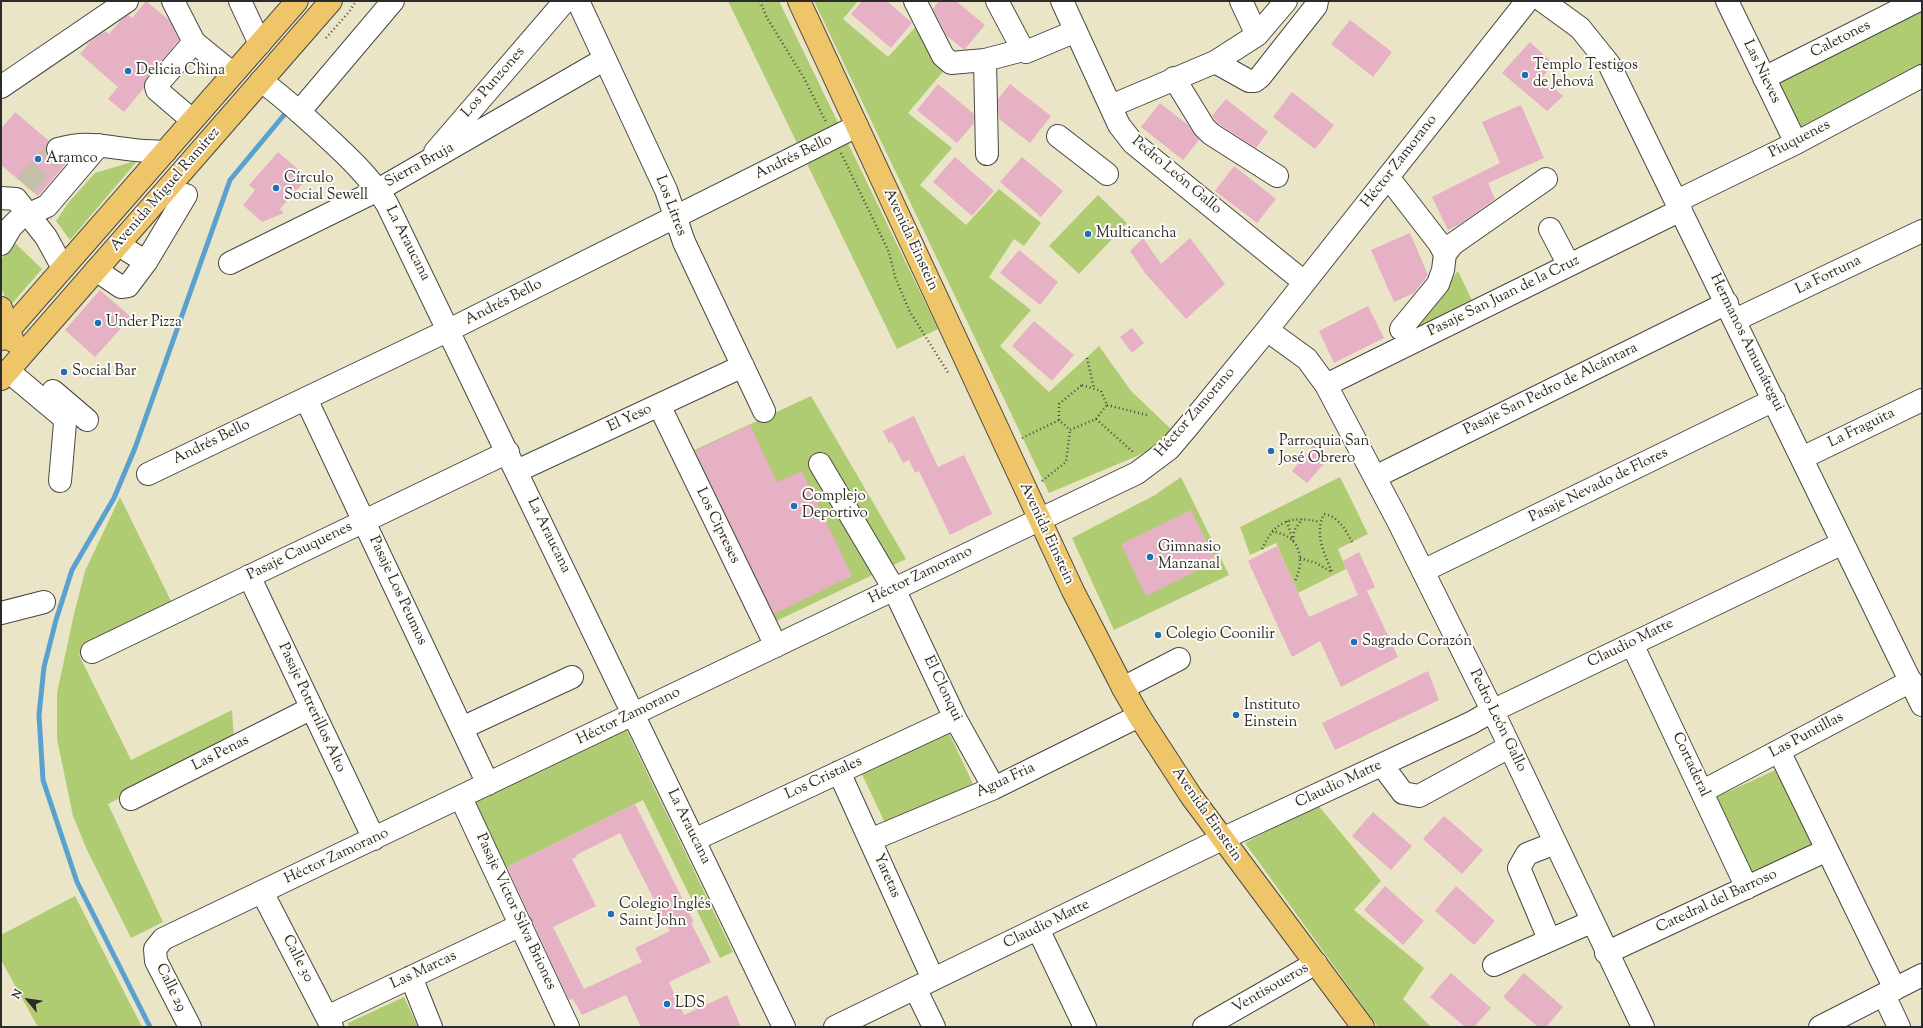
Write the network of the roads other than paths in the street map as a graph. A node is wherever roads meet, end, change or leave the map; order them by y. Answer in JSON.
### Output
{"nodes":[{"id":1,"x":127,"y":1,"type":"edge"},
{"id":2,"x":173,"y":1,"type":"edge"},
{"id":3,"x":240,"y":1,"type":"edge"},
{"id":4,"x":297,"y":1,"type":"edge"},
{"id":5,"x":331,"y":1,"type":"edge"},
{"id":6,"x":393,"y":1,"type":"edge"},
{"id":7,"x":564,"y":1,"type":"edge"},
{"id":8,"x":578,"y":1,"type":"edge"},
{"id":9,"x":799,"y":1,"type":"edge"},
{"id":10,"x":915,"y":1,"type":"edge"},
{"id":11,"x":997,"y":1,"type":"edge"},
{"id":12,"x":1062,"y":1,"type":"edge"},
{"id":13,"x":1241,"y":1,"type":"edge"},
{"id":14,"x":1286,"y":1,"type":"edge"},
{"id":15,"x":1317,"y":1,"type":"edge"},
{"id":16,"x":1527,"y":1,"type":"edge"},
{"id":17,"x":1543,"y":1,"type":"edge"},
{"id":18,"x":1727,"y":1,"type":"edge"},
{"id":19,"x":1917,"y":1,"type":"edge"},
{"id":20,"x":1076,"y":31,"type":"junction"},
{"id":21,"x":1257,"y":35,"type":"junction"},
{"id":22,"x":194,"y":42,"type":"junction"},
{"id":23,"x":260,"y":44,"type":"junction"},
{"id":24,"x":1024,"y":50,"type":"junction"},
{"id":25,"x":605,"y":60,"type":"junction"},
{"id":26,"x":985,"y":60,"type":"junction"},
{"id":27,"x":1215,"y":62,"type":"junction"},
{"id":28,"x":232,"y":73,"type":"junction"},
{"id":29,"x":1922,"y":76,"type":"edge"},
{"id":30,"x":1174,"y":78,"type":"junction"},
{"id":31,"x":1764,"y":78,"type":"junction"},
{"id":32,"x":261,"y":81,"type":"junction"},
{"id":33,"x":1,"y":87,"type":"edge"},
{"id":34,"x":291,"y":105,"type":"junction"},
{"id":35,"x":1111,"y":106,"type":"junction"},
{"id":36,"x":192,"y":120,"type":"junction"},
{"id":37,"x":857,"y":126,"type":"junction"},
{"id":38,"x":1058,"y":136,"type":"dead end"},
{"id":39,"x":1796,"y":143,"type":"junction"},
{"id":40,"x":100,"y":145,"type":"junction"},
{"id":41,"x":58,"y":149,"type":"tunnel mouth"},
{"id":42,"x":165,"y":152,"type":"junction"},
{"id":43,"x":987,"y":154,"type":"dead end"},
{"id":44,"x":424,"y":165,"type":"junction"},
{"id":45,"x":1107,"y":174,"type":"dead end"},
{"id":46,"x":1277,"y":176,"type":"dead end"},
{"id":47,"x":1388,"y":177,"type":"junction"},
{"id":48,"x":1546,"y":179,"type":"dead end"},
{"id":49,"x":378,"y":190,"type":"junction"},
{"id":50,"x":186,"y":195,"type":"dead end"},
{"id":51,"x":18,"y":199,"type":"edge"},
{"id":52,"x":1679,"y":205,"type":"junction"},
{"id":53,"x":675,"y":217,"type":"junction"},
{"id":54,"x":1550,"y":229,"type":"dead end"},
{"id":55,"x":1922,"y":231,"type":"edge"},
{"id":56,"x":1,"y":244,"type":"edge"},
{"id":57,"x":119,"y":244,"type":"junction"},
{"id":58,"x":1445,"y":254,"type":"junction"},
{"id":59,"x":146,"y":262,"type":"junction"},
{"id":60,"x":230,"y":263,"type":"dead end"},
{"id":61,"x":1569,"y":265,"type":"junction"},
{"id":62,"x":63,"y":268,"type":"junction"},
{"id":63,"x":96,"y":270,"type":"junction"},
{"id":64,"x":1304,"y":282,"type":"junction"},
{"id":65,"x":1,"y":308,"type":"edge"},
{"id":66,"x":1731,"y":312,"type":"junction"},
{"id":67,"x":1401,"y":329,"type":"dead end"},
{"id":68,"x":449,"y":330,"type":"junction"},
{"id":69,"x":1268,"y":330,"type":"junction"},
{"id":70,"x":5,"y":334,"type":"edge"},
{"id":71,"x":743,"y":366,"type":"junction"},
{"id":72,"x":10,"y":369,"type":"edge"},
{"id":73,"x":1326,"y":385,"type":"junction"},
{"id":74,"x":306,"y":399,"type":"junction"},
{"id":75,"x":1774,"y":400,"type":"junction"},
{"id":76,"x":1922,"y":400,"type":"edge"},
{"id":77,"x":658,"y":405,"type":"junction"},
{"id":78,"x":764,"y":411,"type":"dead end"},
{"id":79,"x":88,"y":420,"type":"dead end"},
{"id":80,"x":1802,"y":458,"type":"junction"},
{"id":81,"x":512,"y":461,"type":"junction"},
{"id":82,"x":820,"y":464,"type":"dead end"},
{"id":83,"x":148,"y":474,"type":"dead end"},
{"id":84,"x":1375,"y":477,"type":"junction"},
{"id":85,"x":60,"y":481,"type":"dead end"},
{"id":86,"x":1039,"y":519,"type":"junction"},
{"id":87,"x":364,"y":521,"type":"junction"},
{"id":88,"x":1843,"y":543,"type":"junction"},
{"id":89,"x":1423,"y":571,"type":"junction"},
{"id":90,"x":249,"y":576,"type":"junction"},
{"id":91,"x":894,"y":589,"type":"junction"},
{"id":92,"x":44,"y":602,"type":"dead end"},
{"id":93,"x":1,"y":613,"type":"edge"},
{"id":94,"x":1632,"y":644,"type":"junction"},
{"id":95,"x":776,"y":646,"type":"junction"},
{"id":96,"x":92,"y":652,"type":"dead end"},
{"id":97,"x":1179,"y":658,"type":"dead end"},
{"id":98,"x":572,"y":677,"type":"dead end"},
{"id":99,"x":1910,"y":681,"type":"junction"},
{"id":100,"x":1123,"y":688,"type":"junction"},
{"id":101,"x":1922,"y":705,"type":"edge"},
{"id":102,"x":312,"y":708,"type":"junction"},
{"id":103,"x":1492,"y":711,"type":"junction"},
{"id":104,"x":634,"y":714,"type":"junction"},
{"id":105,"x":1139,"y":716,"type":"junction"},
{"id":106,"x":954,"y":718,"type":"junction"},
{"id":107,"x":462,"y":728,"type":"junction"},
{"id":108,"x":1510,"y":747,"type":"junction"},
{"id":109,"x":1779,"y":751,"type":"junction"},
{"id":110,"x":1382,"y":764,"type":"junction"},
{"id":111,"x":839,"y":772,"type":"junction"},
{"id":112,"x":488,"y":784,"type":"junction"},
{"id":113,"x":994,"y":788,"type":"junction"},
{"id":114,"x":1703,"y":791,"type":"junction"},
{"id":115,"x":461,"y":798,"type":"junction"},
{"id":116,"x":131,"y":800,"type":"dead end"},
{"id":117,"x":374,"y":839,"type":"junction"},
{"id":118,"x":1222,"y":839,"type":"junction"},
{"id":119,"x":694,"y":840,"type":"junction"},
{"id":120,"x":870,"y":840,"type":"junction"},
{"id":121,"x":1555,"y":843,"type":"junction"},
{"id":122,"x":1827,"y":850,"type":"junction"},
{"id":123,"x":1747,"y":888,"type":"junction"},
{"id":124,"x":262,"y":892,"type":"junction"},
{"id":125,"x":1591,"y":922,"type":"junction"},
{"id":126,"x":521,"y":925,"type":"junction"},
{"id":127,"x":1038,"y":929,"type":"junction"},
{"id":128,"x":1549,"y":939,"type":"junction"},
{"id":129,"x":155,"y":949,"type":"joint"},
{"id":130,"x":1606,"y":953,"type":"junction"},
{"id":131,"x":1316,"y":963,"type":"junction"},
{"id":132,"x":1494,"y":965,"type":"dead end"},
{"id":133,"x":1922,"y":976,"type":"edge"},
{"id":134,"x":411,"y":977,"type":"junction"},
{"id":135,"x":924,"y":984,"type":"junction"},
{"id":136,"x":1889,"y":992,"type":"junction"},
{"id":137,"x":329,"y":1022,"type":"edge"},
{"id":138,"x":1640,"y":1026,"type":"edge"},
{"id":139,"x":190,"y":1027,"type":"edge"},
{"id":140,"x":431,"y":1027,"type":"edge"},
{"id":141,"x":568,"y":1027,"type":"edge"},
{"id":142,"x":784,"y":1027,"type":"edge"},
{"id":143,"x":835,"y":1027,"type":"edge"},
{"id":144,"x":934,"y":1027,"type":"edge"},
{"id":145,"x":1085,"y":1027,"type":"edge"},
{"id":146,"x":1204,"y":1027,"type":"edge"},
{"id":147,"x":1363,"y":1027,"type":"edge"},
{"id":148,"x":1820,"y":1027,"type":"edge"},
{"id":149,"x":1899,"y":1027,"type":"edge"}],
"edges":[{"from":1,"to":33,"type":"street"},
{"from":2,"to":22,"type":"street"},
{"from":3,"to":23,"type":"street"},
{"from":4,"to":23,"type":"main road","name":"Avenida Miguel Ramírez"},
{"from":5,"to":32,"type":"main road","name":"Avenida Miguel Ramírez"},
{"from":6,"to":34,"type":"street"},
{"from":7,"to":44,"type":"street","name":"Los Punzones"},
{"from":8,"to":25,"type":"street","name":"Los Litres"},
{"from":9,"to":37,"type":"main road","name":"Avenida Einstein"},
{"from":10,"to":26,"type":"street"},
{"from":11,"to":24,"type":"street"},
{"from":12,"to":20,"type":"street","name":"Pedro León Gallo"},
{"from":13,"to":21,"type":"street"},
{"from":14,"to":21,"type":"street"},
{"from":15,"to":27,"type":"street"},
{"from":16,"to":47,"type":"street","name":"Héctor Zamorano"},
{"from":17,"to":52,"type":"street","name":"Hermanos Amunátegui"},
{"from":18,"to":31,"type":"street","name":"Las Nieves"},
{"from":19,"to":31,"type":"street","name":"Caletones"},
{"from":20,"to":24,"type":"street"},
{"from":20,"to":35,"type":"street","name":"Pedro León Gallo"},
{"from":21,"to":27,"type":"street"},
{"from":22,"to":28,"type":"street"},
{"from":22,"to":36,"type":"street"},
{"from":23,"to":28,"type":"main road","name":"Avenida Miguel Ramírez"},
{"from":24,"to":26,"type":"street"},
{"from":25,"to":44,"type":"street","name":"Sierra Bruja"},
{"from":25,"to":53,"type":"street","name":"Los Litres"},
{"from":26,"to":43,"type":"street"},
{"from":27,"to":30,"type":"street"},
{"from":28,"to":36,"type":"main road","name":"Avenida Miguel Ramírez"},
{"from":29,"to":39,"type":"street","name":"Piuquenes"},
{"from":30,"to":35,"type":"street"},
{"from":30,"to":46,"type":"street"},
{"from":31,"to":39,"type":"street","name":"Las Nieves"},
{"from":32,"to":34,"type":"street","name":"La Araucana"},
{"from":32,"to":57,"type":"main road","name":"Avenida Miguel Ramírez"},
{"from":34,"to":49,"type":"street","name":"La Araucana"},
{"from":35,"to":64,"type":"street","name":"Pedro León Gallo"},
{"from":36,"to":42,"type":"main road","name":"Avenida Miguel Ramírez"},
{"from":37,"to":53,"type":"street","name":"Andrés Bello"},
{"from":37,"to":86,"type":"main road","name":"Avenida Einstein"},
{"from":38,"to":45,"type":"street"},
{"from":39,"to":52,"type":"street","name":"Piuquenes"},
{"from":40,"to":41,"type":"street"},
{"from":40,"to":42,"type":"street"},
{"from":40,"to":51,"type":"street"},
{"from":42,"to":62,"type":"main road","name":"Avenida Miguel Ramírez"},
{"from":44,"to":49,"type":"street","name":"Sierra Bruja"},
{"from":47,"to":58,"type":"street"},
{"from":47,"to":64,"type":"street","name":"Héctor Zamorano"},
{"from":48,"to":58,"type":"street"},
{"from":49,"to":60,"type":"street","name":"Sierra Bruja"},
{"from":49,"to":68,"type":"street","name":"La Araucana"},
{"from":50,"to":59,"type":"street"},
{"from":51,"to":56,"type":"street"},
{"from":51,"to":62,"type":"street"},
{"from":52,"to":61,"type":"street","name":"Pasaje San Juan de la Cruz"},
{"from":52,"to":66,"type":"street","name":"Hermanos Amunátegui"},
{"from":53,"to":68,"type":"street","name":"Andrés Bello"},
{"from":53,"to":71,"type":"street","name":"Los Litres"},
{"from":54,"to":61,"type":"street"},
{"from":55,"to":66,"type":"street","name":"La Fortuna"},
{"from":57,"to":59,"type":"street"},
{"from":57,"to":63,"type":"main road","name":"Avenida Miguel Ramírez"},
{"from":58,"to":67,"type":"street"},
{"from":59,"to":63,"type":"street"},
{"from":61,"to":73,"type":"street","name":"Pasaje San Juan de la Cruz"},
{"from":62,"to":70,"type":"main road","name":"Avenida Miguel Ramírez"},
{"from":63,"to":72,"type":"main road","name":"Avenida Miguel Ramírez"},
{"from":64,"to":69,"type":"street","name":"Héctor Zamorano"},
{"from":65,"to":70,"type":"main road"},
{"from":66,"to":75,"type":"street","name":"Hermanos Amunátegui"},
{"from":66,"to":84,"type":"street","name":"Pasaje San Pedro de Alcántara"},
{"from":68,"to":74,"type":"street","name":"Andrés Bello"},
{"from":68,"to":81,"type":"street","name":"La Araucana"},
{"from":69,"to":73,"type":"street","name":"Pedro León Gallo"},
{"from":69,"to":86,"type":"street","name":"Héctor Zamorano"},
{"from":70,"to":72,"type":"main road"},
{"from":71,"to":77,"type":"street","name":"El Yeso"},
{"from":71,"to":78,"type":"street","name":"Los Litres"},
{"from":72,"to":79,"type":"street"},
{"from":72,"to":85,"type":"street"},
{"from":73,"to":84,"type":"street","name":"Pedro León Gallo"},
{"from":74,"to":83,"type":"street","name":"Andrés Bello"},
{"from":74,"to":87,"type":"street","name":"Pasaje Los Peumos"},
{"from":75,"to":80,"type":"street","name":"Hermanos Amunátegui"},
{"from":75,"to":89,"type":"street","name":"Pasaje Nevado de Flores"},
{"from":76,"to":80,"type":"street","name":"La Fraguita"},
{"from":77,"to":81,"type":"street","name":"El Yeso"},
{"from":77,"to":95,"type":"street","name":"Los Cipreses"},
{"from":80,"to":88,"type":"street","name":"Hermanos Amunátegui"},
{"from":81,"to":87,"type":"street","name":"Pasaje Cauquenes"},
{"from":81,"to":104,"type":"street","name":"La Araucana"},
{"from":82,"to":91,"type":"street","name":"El Clonqui"},
{"from":84,"to":89,"type":"street","name":"Pedro León Gallo"},
{"from":86,"to":91,"type":"street","name":"Héctor Zamorano"},
{"from":86,"to":100,"type":"main road","name":"Avenida Einstein"},
{"from":87,"to":90,"type":"street","name":"Pasaje Cauquenes"},
{"from":87,"to":107,"type":"street","name":"Pasaje Los Peumos"},
{"from":88,"to":94,"type":"street","name":"Claudio Matte"},
{"from":88,"to":99,"type":"street","name":"Hermanos Amunátegui"},
{"from":89,"to":103,"type":"street","name":"Pedro León Gallo"},
{"from":90,"to":96,"type":"street","name":"Pasaje Cauquenes"},
{"from":90,"to":102,"type":"street","name":"Pasaje Potrerillos Alto"},
{"from":91,"to":95,"type":"street","name":"Héctor Zamorano"},
{"from":91,"to":106,"type":"street","name":"El Clonqui"},
{"from":92,"to":93,"type":"street"},
{"from":94,"to":103,"type":"street","name":"Claudio Matte"},
{"from":94,"to":114,"type":"street","name":"Cortaderal"},
{"from":95,"to":104,"type":"street","name":"Héctor Zamorano"},
{"from":97,"to":100,"type":"street"},
{"from":98,"to":107,"type":"street"},
{"from":99,"to":101,"type":"street","name":"Hermanos Amunátegui"},
{"from":99,"to":109,"type":"street","name":"Las Puntillas"},
{"from":100,"to":105,"type":"main road","name":"Avenida Einstein"},
{"from":102,"to":116,"type":"street","name":"Las Penas"},
{"from":102,"to":117,"type":"street","name":"Pasaje Potrerillos Alto"},
{"from":103,"to":108,"type":"street","name":"Pedro León Gallo"},
{"from":103,"to":110,"type":"street","name":"Claudio Matte"},
{"from":104,"to":112,"type":"street","name":"Héctor Zamorano"},
{"from":104,"to":119,"type":"street","name":"La Araucana"},
{"from":105,"to":113,"type":"street","name":"Agua Fria"},
{"from":105,"to":118,"type":"main road","name":"Avenida Einstein"},
{"from":106,"to":111,"type":"street","name":"Los Cristales"},
{"from":106,"to":113,"type":"street","name":"El Clonqui"},
{"from":107,"to":112,"type":"street","name":"Pasaje Los Peumos"},
{"from":108,"to":110,"type":"street"},
{"from":108,"to":121,"type":"street","name":"Pedro León Gallo"},
{"from":109,"to":114,"type":"street","name":"Las Puntillas"},
{"from":109,"to":122,"type":"street"},
{"from":110,"to":118,"type":"street","name":"Claudio Matte"},
{"from":111,"to":119,"type":"street","name":"Los Cristales"},
{"from":111,"to":120,"type":"street","name":"Yaretas"},
{"from":112,"to":115,"type":"street","name":"Héctor Zamorano"},
{"from":113,"to":120,"type":"street","name":"Agua Fria"},
{"from":114,"to":123,"type":"street","name":"Cortaderal"},
{"from":115,"to":117,"type":"street","name":"Héctor Zamorano"},
{"from":115,"to":126,"type":"street","name":"Pasaje Víctor Silva Briones"},
{"from":117,"to":124,"type":"street","name":"Héctor Zamorano"},
{"from":118,"to":127,"type":"street","name":"Claudio Matte"},
{"from":118,"to":131,"type":"main road","name":"Avenida Einstein"},
{"from":119,"to":142,"type":"street","name":"La Araucana"},
{"from":120,"to":135,"type":"street","name":"Yaretas"},
{"from":121,"to":125,"type":"street","name":"Pedro León Gallo"},
{"from":121,"to":128,"type":"street"},
{"from":122,"to":123,"type":"street","name":"Catedral del Barroso"},
{"from":122,"to":136,"type":"street"},
{"from":123,"to":130,"type":"street","name":"Catedral del Barroso"},
{"from":124,"to":129,"type":"street","name":"Héctor Zamorano"},
{"from":124,"to":137,"type":"street","name":"Calle 30"},
{"from":125,"to":128,"type":"street"},
{"from":125,"to":130,"type":"street","name":"Pedro León Gallo"},
{"from":126,"to":134,"type":"street","name":"Las Marcas"},
{"from":126,"to":141,"type":"street","name":"Pasaje Víctor Silva Briones"},
{"from":127,"to":135,"type":"street","name":"Claudio Matte"},
{"from":127,"to":145,"type":"street"},
{"from":128,"to":132,"type":"street"},
{"from":129,"to":139,"type":"street","name":"Calle 29"},
{"from":130,"to":138,"type":"street","name":"Pedro León Gallo"},
{"from":131,"to":146,"type":"street","name":"Ventisoueros"},
{"from":131,"to":147,"type":"main road","name":"Avenida Einstein"},
{"from":133,"to":136,"type":"street"},
{"from":134,"to":137,"type":"street","name":"Las Marcas"},
{"from":134,"to":140,"type":"street"},
{"from":135,"to":143,"type":"street","name":"Claudio Matte"},
{"from":135,"to":144,"type":"street","name":"Yaretas"},
{"from":136,"to":148,"type":"street"},
{"from":136,"to":149,"type":"street"}]}
